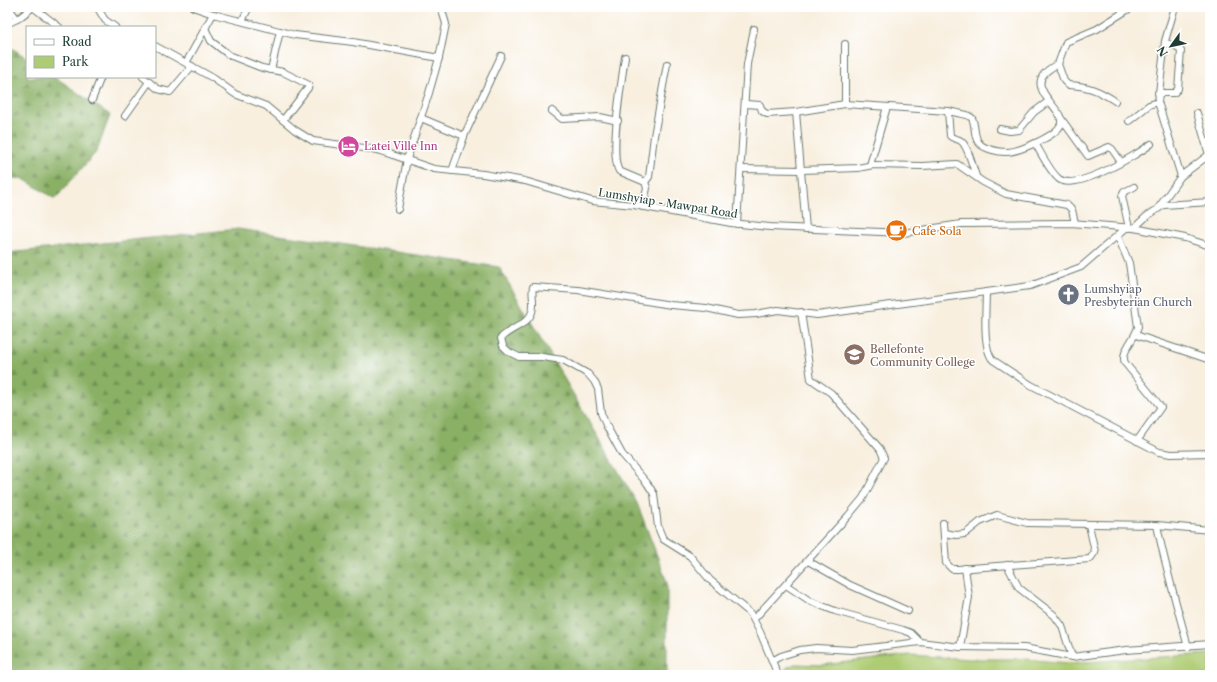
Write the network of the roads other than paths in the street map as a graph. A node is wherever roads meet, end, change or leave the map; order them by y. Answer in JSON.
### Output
{"nodes":[{"id":1,"x":8,"y":7,"type":"edge"},
{"id":2,"x":97,"y":7,"type":"edge"},
{"id":3,"x":193,"y":7,"type":"edge"},
{"id":4,"x":249,"y":7,"type":"edge"},
{"id":5,"x":441,"y":7,"type":"edge"},
{"id":6,"x":1132,"y":7,"type":"edge"},
{"id":7,"x":1175,"y":7,"type":"edge"},
{"id":8,"x":31,"y":8,"type":"edge"},
{"id":9,"x":213,"y":14,"type":"junction"},
{"id":10,"x":17,"y":19,"type":"junction"},
{"id":11,"x":242,"y":21,"type":"junction"},
{"id":12,"x":7,"y":24,"type":"edge"},
{"id":13,"x":58,"y":26,"type":"edge"},
{"id":14,"x":114,"y":26,"type":"edge"},
{"id":15,"x":205,"y":28,"type":"junction"},
{"id":16,"x":754,"y":29,"type":"dead end"},
{"id":17,"x":280,"y":31,"type":"junction"},
{"id":18,"x":1165,"y":43,"type":"junction"},
{"id":19,"x":845,"y":44,"type":"dead end"},
{"id":20,"x":156,"y":47,"type":"edge"},
{"id":21,"x":501,"y":56,"type":"dead end"},
{"id":22,"x":625,"y":57,"type":"dead end"},
{"id":23,"x":439,"y":58,"type":"junction"},
{"id":24,"x":186,"y":63,"type":"junction"},
{"id":25,"x":667,"y":64,"type":"dead end"},
{"id":26,"x":1058,"y":64,"type":"junction"},
{"id":27,"x":192,"y":66,"type":"junction"},
{"id":28,"x":271,"y":70,"type":"junction"},
{"id":29,"x":101,"y":78,"type":"edge"},
{"id":30,"x":144,"y":78,"type":"edge"},
{"id":31,"x":149,"y":82,"type":"junction"},
{"id":32,"x":1158,"y":92,"type":"junction"},
{"id":33,"x":92,"y":100,"type":"dead end"},
{"id":34,"x":1049,"y":101,"type":"junction"},
{"id":35,"x":1115,"y":101,"type":"dead end"},
{"id":36,"x":1158,"y":102,"type":"junction"},
{"id":37,"x":746,"y":104,"type":"junction"},
{"id":38,"x":845,"y":104,"type":"junction"},
{"id":39,"x":887,"y":107,"type":"junction"},
{"id":40,"x":948,"y":110,"type":"junction"},
{"id":41,"x":552,"y":111,"type":"dead end"},
{"id":42,"x":796,"y":112,"type":"junction"},
{"id":43,"x":1197,"y":113,"type":"dead end"},
{"id":44,"x":126,"y":116,"type":"dead end"},
{"id":45,"x":1060,"y":117,"type":"junction"},
{"id":46,"x":421,"y":118,"type":"junction"},
{"id":47,"x":283,"y":120,"type":"junction"},
{"id":48,"x":618,"y":120,"type":"junction"},
{"id":49,"x":1129,"y":121,"type":"dead end"},
{"id":50,"x":1000,"y":129,"type":"dead end"},
{"id":51,"x":464,"y":136,"type":"junction"},
{"id":52,"x":1035,"y":143,"type":"junction"},
{"id":53,"x":1151,"y":144,"type":"dead end"},
{"id":54,"x":1210,"y":155,"type":"edge"},
{"id":55,"x":407,"y":159,"type":"junction"},
{"id":56,"x":1121,"y":162,"type":"junction"},
{"id":57,"x":870,"y":165,"type":"junction"},
{"id":58,"x":741,"y":169,"type":"junction"},
{"id":59,"x":801,"y":170,"type":"junction"},
{"id":60,"x":452,"y":171,"type":"junction"},
{"id":61,"x":976,"y":176,"type":"junction"},
{"id":62,"x":1181,"y":176,"type":"junction"},
{"id":63,"x":645,"y":182,"type":"junction"},
{"id":64,"x":1134,"y":187,"type":"dead end"},
{"id":65,"x":1210,"y":202,"type":"edge"},
{"id":66,"x":644,"y":207,"type":"junction"},
{"id":67,"x":1158,"y":208,"type":"junction"},
{"id":68,"x":398,"y":209,"type":"dead end"},
{"id":69,"x":1074,"y":223,"type":"junction"},
{"id":70,"x":737,"y":224,"type":"junction"},
{"id":71,"x":1130,"y":228,"type":"junction"},
{"id":72,"x":806,"y":229,"type":"junction"},
{"id":73,"x":1118,"y":237,"type":"junction"},
{"id":74,"x":1210,"y":246,"type":"edge"},
{"id":75,"x":986,"y":292,"type":"junction"},
{"id":76,"x":801,"y":312,"type":"junction"},
{"id":77,"x":1136,"y":335,"type":"junction"},
{"id":78,"x":1210,"y":360,"type":"edge"},
{"id":79,"x":1136,"y":441,"type":"junction"},
{"id":80,"x":1210,"y":453,"type":"edge"},
{"id":81,"x":943,"y":523,"type":"dead end"},
{"id":82,"x":1157,"y":524,"type":"junction"},
{"id":83,"x":1089,"y":525,"type":"junction"},
{"id":84,"x":1210,"y":530,"type":"edge"},
{"id":85,"x":944,"y":533,"type":"junction"},
{"id":86,"x":808,"y":561,"type":"junction"},
{"id":87,"x":1007,"y":565,"type":"junction"},
{"id":88,"x":965,"y":568,"type":"junction"},
{"id":89,"x":786,"y":585,"type":"junction"},
{"id":90,"x":908,"y":611,"type":"dead end"},
{"id":91,"x":754,"y":619,"type":"junction"},
{"id":92,"x":920,"y":642,"type":"junction"},
{"id":93,"x":1210,"y":644,"type":"edge"},
{"id":94,"x":1188,"y":646,"type":"junction"},
{"id":95,"x":960,"y":647,"type":"junction"},
{"id":96,"x":1072,"y":657,"type":"junction"},
{"id":97,"x":772,"y":661,"type":"junction"},
{"id":98,"x":778,"y":675,"type":"edge"}],
"edges":[{"from":1,"to":10,"type":"street"},
{"from":2,"to":14,"type":"street"},
{"from":3,"to":9,"type":"street"},
{"from":4,"to":11,"type":"street"},
{"from":5,"to":23,"type":"street"},
{"from":6,"to":26,"type":"street"},
{"from":7,"to":18,"type":"street"},
{"from":8,"to":10,"type":"street"},
{"from":8,"to":13,"type":"street"},
{"from":9,"to":11,"type":"street"},
{"from":9,"to":15,"type":"street"},
{"from":10,"to":12,"type":"street"},
{"from":11,"to":17,"type":"street"},
{"from":15,"to":24,"type":"street"},
{"from":15,"to":28,"type":"street"},
{"from":16,"to":37,"type":"street"},
{"from":17,"to":23,"type":"street"},
{"from":17,"to":28,"type":"street"},
{"from":18,"to":32,"type":"street"},
{"from":18,"to":32,"type":"street"},
{"from":19,"to":38,"type":"street"},
{"from":20,"to":24,"type":"street","name":"Lumshyiap - Mawpat Road"},
{"from":21,"to":51,"type":"street"},
{"from":22,"to":48,"type":"street"},
{"from":23,"to":46,"type":"street"},
{"from":24,"to":27,"type":"street","name":"Lumshyiap - Mawpat Road"},
{"from":25,"to":63,"type":"street"},
{"from":26,"to":34,"type":"street"},
{"from":26,"to":35,"type":"street"},
{"from":27,"to":31,"type":"street"},
{"from":27,"to":47,"type":"street","name":"Lumshyiap - Mawpat Road"},
{"from":28,"to":47,"type":"street"},
{"from":29,"to":33,"type":"street"},
{"from":30,"to":31,"type":"street"},
{"from":31,"to":44,"type":"street"},
{"from":32,"to":36,"type":"street"},
{"from":34,"to":45,"type":"street"},
{"from":34,"to":50,"type":"street"},
{"from":36,"to":49,"type":"street"},
{"from":36,"to":62,"type":"street"},
{"from":37,"to":42,"type":"street"},
{"from":37,"to":58,"type":"street"},
{"from":38,"to":39,"type":"street"},
{"from":38,"to":42,"type":"street"},
{"from":39,"to":40,"type":"street"},
{"from":39,"to":57,"type":"street"},
{"from":40,"to":52,"type":"street"},
{"from":40,"to":61,"type":"street"},
{"from":41,"to":48,"type":"street"},
{"from":42,"to":59,"type":"street"},
{"from":43,"to":54,"type":"street"},
{"from":45,"to":52,"type":"street"},
{"from":45,"to":56,"type":"street"},
{"from":46,"to":51,"type":"street"},
{"from":46,"to":55,"type":"street"},
{"from":47,"to":55,"type":"street","name":"Lumshyiap - Mawpat Road"},
{"from":48,"to":63,"type":"street"},
{"from":51,"to":60,"type":"street"},
{"from":52,"to":56,"type":"street"},
{"from":53,"to":56,"type":"street"},
{"from":54,"to":62,"type":"street"},
{"from":55,"to":60,"type":"street","name":"Lumshyiap - Mawpat Road"},
{"from":55,"to":68,"type":"street"},
{"from":57,"to":59,"type":"street"},
{"from":57,"to":61,"type":"street"},
{"from":58,"to":59,"type":"street"},
{"from":58,"to":70,"type":"street"},
{"from":59,"to":72,"type":"street"},
{"from":60,"to":66,"type":"street","name":"Lumshyiap - Mawpat Road"},
{"from":61,"to":69,"type":"street"},
{"from":62,"to":67,"type":"street"},
{"from":63,"to":66,"type":"street"},
{"from":64,"to":71,"type":"street"},
{"from":65,"to":67,"type":"street"},
{"from":66,"to":70,"type":"street","name":"Lumshyiap - Mawpat Road"},
{"from":67,"to":71,"type":"street"},
{"from":69,"to":71,"type":"street","name":"Lumshyiap - Mawpat Road"},
{"from":69,"to":72,"type":"street","name":"Lumshyiap - Mawpat Road"},
{"from":70,"to":72,"type":"street","name":"Lumshyiap - Mawpat Road"},
{"from":71,"to":73,"type":"street"},
{"from":71,"to":74,"type":"street","name":"Lumshyiap - Mawpat Road"},
{"from":73,"to":75,"type":"street"},
{"from":73,"to":77,"type":"street"},
{"from":75,"to":76,"type":"street"},
{"from":75,"to":79,"type":"street"},
{"from":76,"to":86,"type":"street"},
{"from":76,"to":91,"type":"street"},
{"from":77,"to":78,"type":"street"},
{"from":77,"to":79,"type":"street"},
{"from":79,"to":80,"type":"street"},
{"from":81,"to":85,"type":"street"},
{"from":82,"to":83,"type":"street"},
{"from":82,"to":84,"type":"street"},
{"from":82,"to":94,"type":"street"},
{"from":83,"to":85,"type":"street"},
{"from":83,"to":87,"type":"street"},
{"from":85,"to":88,"type":"street"},
{"from":86,"to":89,"type":"street"},
{"from":86,"to":90,"type":"street"},
{"from":87,"to":88,"type":"street"},
{"from":87,"to":96,"type":"street"},
{"from":88,"to":95,"type":"street"},
{"from":89,"to":91,"type":"street"},
{"from":89,"to":92,"type":"street"},
{"from":91,"to":97,"type":"street"},
{"from":92,"to":95,"type":"street"},
{"from":92,"to":97,"type":"street"},
{"from":93,"to":94,"type":"street"},
{"from":94,"to":96,"type":"street"},
{"from":95,"to":96,"type":"street"},
{"from":97,"to":98,"type":"street"}]}
